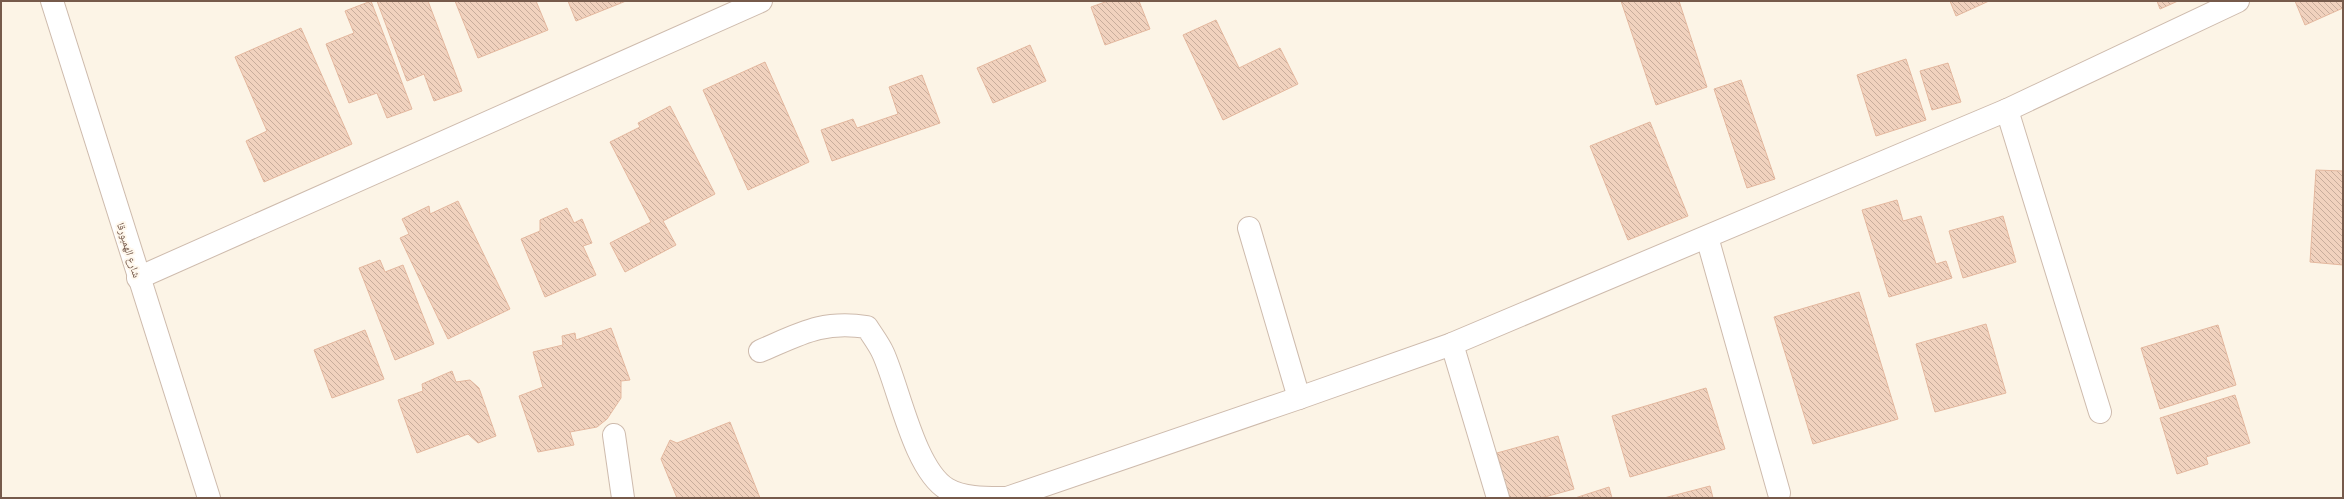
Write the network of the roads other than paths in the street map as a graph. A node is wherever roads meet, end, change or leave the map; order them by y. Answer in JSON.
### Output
{"nodes":[{"id":1,"x":52,"y":1,"type":"edge"},
{"id":2,"x":761,"y":1,"type":"edge"},
{"id":3,"x":2238,"y":1,"type":"edge"},
{"id":4,"x":2007,"y":110,"type":"junction"},
{"id":5,"x":1249,"y":228,"type":"dead end"},
{"id":6,"x":1707,"y":237,"type":"junction"},
{"id":7,"x":138,"y":278,"type":"junction"},
{"id":8,"x":1452,"y":344,"type":"junction"},
{"id":9,"x":760,"y":351,"type":"dead end"},
{"id":10,"x":1299,"y":398,"type":"junction"},
{"id":11,"x":2100,"y":412,"type":"dead end"},
{"id":12,"x":614,"y":435,"type":"dead end"},
{"id":13,"x":1779,"y":493,"type":"dead end"},
{"id":14,"x":209,"y":498,"type":"edge"},
{"id":15,"x":623,"y":498,"type":"edge"},
{"id":16,"x":1498,"y":498,"type":"edge"}],
"edges":[{"from":1,"to":7,"type":"street","name":"شارع الهمبورقا"},
{"from":2,"to":7,"type":"street"},
{"from":3,"to":4,"type":"street"},
{"from":4,"to":6,"type":"street"},
{"from":4,"to":11,"type":"street"},
{"from":5,"to":10,"type":"street"},
{"from":6,"to":8,"type":"street"},
{"from":6,"to":13,"type":"street"},
{"from":7,"to":14,"type":"street","name":"شارع الهمبورقا"},
{"from":8,"to":10,"type":"street"},
{"from":8,"to":16,"type":"street"},
{"from":9,"to":10,"type":"street"},
{"from":12,"to":15,"type":"street"}]}
